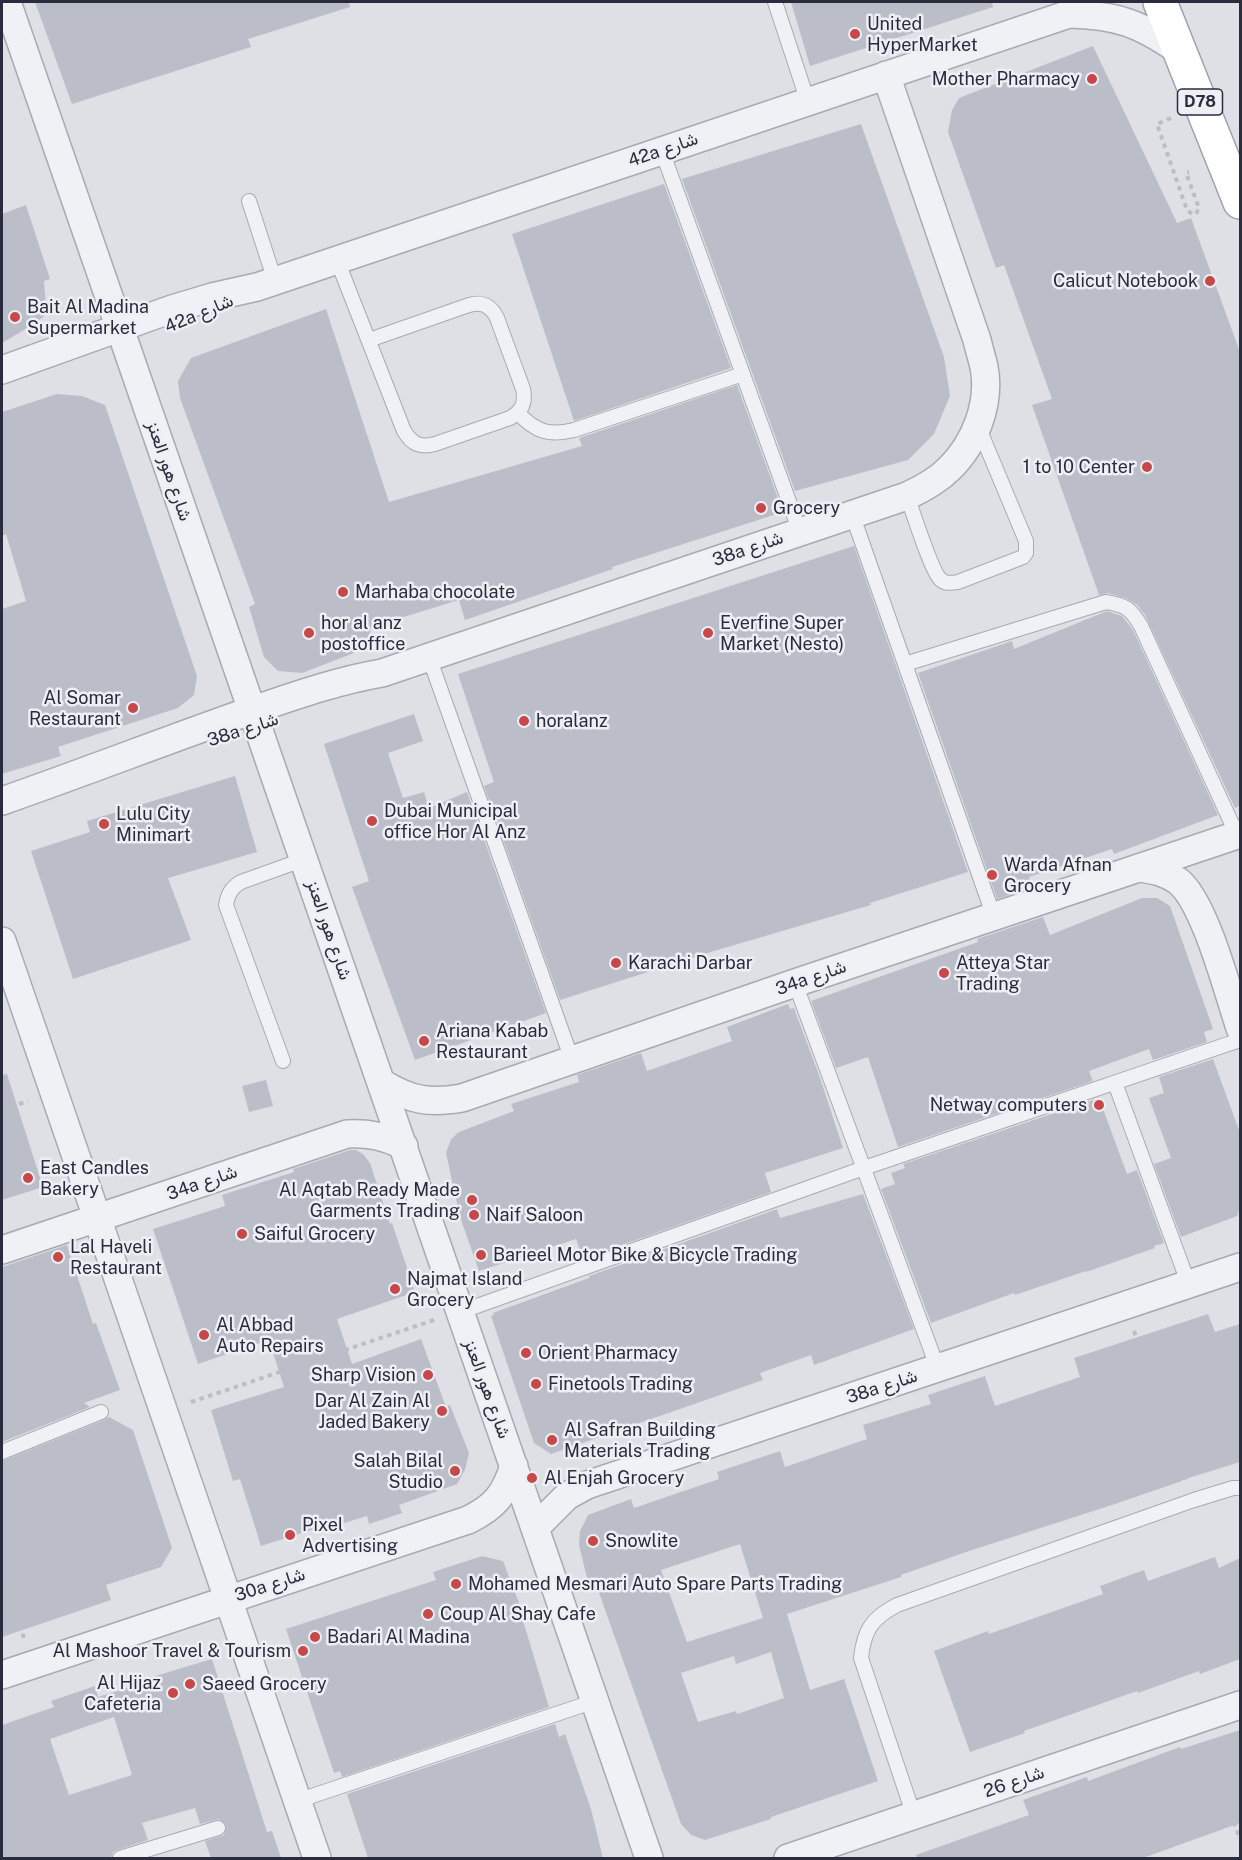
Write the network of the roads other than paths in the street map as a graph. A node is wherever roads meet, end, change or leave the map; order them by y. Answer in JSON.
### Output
{"nodes":[{"id":1,"x":8,"y":2,"type":"edge"},
{"id":2,"x":775,"y":2,"type":"edge"},
{"id":3,"x":1160,"y":2,"type":"edge"},
{"id":4,"x":1075,"y":8,"type":"edge"},
{"id":5,"x":1178,"y":50,"type":"junction"},
{"id":6,"x":886,"y":75,"type":"junction"},
{"id":7,"x":808,"y":102,"type":"junction"},
{"id":8,"x":662,"y":151,"type":"junction"},
{"id":9,"x":249,"y":201,"type":"dead end"},
{"id":10,"x":1240,"y":202,"type":"edge"},
{"id":11,"x":338,"y":260,"type":"junction"},
{"id":12,"x":266,"y":284,"type":"junction"},
{"id":13,"x":122,"y":336,"type":"junction"},
{"id":14,"x":369,"y":340,"type":"junction"},
{"id":15,"x":2,"y":370,"type":"edge"},
{"id":16,"x":742,"y":374,"type":"junction"},
{"id":17,"x":2,"y":377,"type":"edge"},
{"id":18,"x":518,"y":413,"type":"junction"},
{"id":19,"x":978,"y":426,"type":"junction"},
{"id":20,"x":907,"y":496,"type":"junction"},
{"id":21,"x":852,"y":514,"type":"junction"},
{"id":22,"x":800,"y":532,"type":"junction"},
{"id":23,"x":429,"y":657,"type":"junction"},
{"id":24,"x":905,"y":664,"type":"junction"},
{"id":25,"x":256,"y":718,"type":"junction"},
{"id":26,"x":2,"y":801,"type":"edge"},
{"id":27,"x":1239,"y":835,"type":"edge"},
{"id":28,"x":304,"y":859,"type":"junction"},
{"id":29,"x":1139,"y":868,"type":"junction"},
{"id":30,"x":994,"y":916,"type":"junction"},
{"id":31,"x":2,"y":941,"type":"edge"},
{"id":32,"x":795,"y":983,"type":"junction"},
{"id":33,"x":1240,"y":1028,"type":"edge"},
{"id":34,"x":1240,"y":1040,"type":"edge"},
{"id":35,"x":572,"y":1060,"type":"junction"},
{"id":36,"x":283,"y":1061,"type":"dead end"},
{"id":37,"x":382,"y":1083,"type":"junction"},
{"id":38,"x":1115,"y":1083,"type":"junction"},
{"id":39,"x":404,"y":1146,"type":"junction"},
{"id":40,"x":864,"y":1168,"type":"junction"},
{"id":41,"x":97,"y":1218,"type":"junction"},
{"id":42,"x":2,"y":1250,"type":"edge"},
{"id":43,"x":1240,"y":1267,"type":"edge"},
{"id":44,"x":1189,"y":1285,"type":"junction"},
{"id":45,"x":460,"y":1312,"type":"junction"},
{"id":46,"x":938,"y":1369,"type":"junction"},
{"id":47,"x":102,"y":1412,"type":"dead end"},
{"id":48,"x":2,"y":1452,"type":"edge"},
{"id":49,"x":514,"y":1466,"type":"junction"},
{"id":50,"x":1240,"y":1488,"type":"edge"},
{"id":51,"x":536,"y":1527,"type":"junction"},
{"id":52,"x":229,"y":1599,"type":"junction"},
{"id":53,"x":2,"y":1675,"type":"edge"},
{"id":54,"x":595,"y":1701,"type":"junction"},
{"id":55,"x":1240,"y":1704,"type":"edge"},
{"id":56,"x":297,"y":1801,"type":"junction"},
{"id":57,"x":914,"y":1816,"type":"junction"},
{"id":58,"x":218,"y":1828,"type":"dead end"},
{"id":59,"x":120,"y":1858,"type":"edge"},
{"id":60,"x":317,"y":1858,"type":"edge"},
{"id":61,"x":649,"y":1858,"type":"edge"},
{"id":62,"x":790,"y":1858,"type":"edge"}],
"edges":[{"from":1,"to":13,"type":"street","name":"شارع هور العنز"},
{"from":2,"to":7,"type":"lane"},
{"from":3,"to":5,"type":"main road","number":"D78"},
{"from":4,"to":5,"type":"street","name":"42a شارع"},
{"from":4,"to":6,"type":"street","name":"42a شارع"},
{"from":5,"to":10,"type":"main road","number":"D78"},
{"from":6,"to":7,"type":"street","name":"42a شارع"},
{"from":6,"to":19,"type":"street","name":"38a شارع"},
{"from":7,"to":8,"type":"street","name":"42a شارع"},
{"from":8,"to":11,"type":"street","name":"42a شارع"},
{"from":8,"to":16,"type":"lane"},
{"from":9,"to":12,"type":"lane"},
{"from":11,"to":12,"type":"street","name":"42a شارع"},
{"from":11,"to":14,"type":"lane"},
{"from":12,"to":13,"type":"street","name":"42a شارع"},
{"from":13,"to":15,"type":"street","name":"42a شارع"},
{"from":13,"to":17,"type":"street","name":"42a شارع"},
{"from":13,"to":25,"type":"street","name":"شارع هور العنز"},
{"from":14,"to":18,"type":"lane"},
{"from":14,"to":18,"type":"lane"},
{"from":16,"to":18,"type":"lane"},
{"from":16,"to":22,"type":"lane"},
{"from":19,"to":20,"type":"street","name":"38a شارع"},
{"from":19,"to":20,"type":"lane"},
{"from":20,"to":21,"type":"street","name":"38a شارع"},
{"from":21,"to":22,"type":"street","name":"38a شارع"},
{"from":21,"to":24,"type":"lane"},
{"from":22,"to":23,"type":"street","name":"38a شارع"},
{"from":23,"to":25,"type":"street","name":"38a شارع"},
{"from":23,"to":35,"type":"lane"},
{"from":24,"to":27,"type":"lane"},
{"from":24,"to":30,"type":"lane"},
{"from":25,"to":26,"type":"street","name":"38a شارع"},
{"from":25,"to":28,"type":"street","name":"شارع هور العنز"},
{"from":27,"to":29,"type":"street","name":"34a شارع"},
{"from":28,"to":36,"type":"lane"},
{"from":28,"to":37,"type":"street","name":"شارع هور العنز"},
{"from":29,"to":30,"type":"street","name":"34a شارع"},
{"from":29,"to":33,"type":"street"},
{"from":30,"to":32,"type":"street","name":"34a شارع"},
{"from":31,"to":41,"type":"street"},
{"from":32,"to":35,"type":"street","name":"34a شارع"},
{"from":32,"to":40,"type":"lane"},
{"from":34,"to":38,"type":"lane"},
{"from":35,"to":37,"type":"street","name":"34a شارع"},
{"from":37,"to":39,"type":"street","name":"شارع هور العنز"},
{"from":38,"to":40,"type":"lane"},
{"from":38,"to":44,"type":"lane"},
{"from":39,"to":41,"type":"street","name":"34a شارع"},
{"from":39,"to":45,"type":"street","name":"شارع هور العنز"},
{"from":40,"to":45,"type":"lane"},
{"from":40,"to":46,"type":"lane"},
{"from":41,"to":42,"type":"street","name":"34a شارع"},
{"from":41,"to":52,"type":"street"},
{"from":43,"to":44,"type":"street","name":"38a شارع"},
{"from":44,"to":46,"type":"street","name":"38a شارع"},
{"from":45,"to":49,"type":"street","name":"شارع هور العنز"},
{"from":46,"to":51,"type":"street","name":"38a شارع"},
{"from":47,"to":48,"type":"lane"},
{"from":49,"to":51,"type":"street","name":"شارع هور العنز"},
{"from":49,"to":52,"type":"street","name":"30a شارع"},
{"from":50,"to":57,"type":"lane"},
{"from":51,"to":54,"type":"street","name":"شارع هور العنز"},
{"from":52,"to":53,"type":"street","name":"30a شارع"},
{"from":52,"to":56,"type":"street"},
{"from":54,"to":56,"type":"lane"},
{"from":54,"to":61,"type":"street","name":"شارع هور العنز"},
{"from":55,"to":57,"type":"street","name":"شارع 26"},
{"from":56,"to":60,"type":"street"},
{"from":57,"to":62,"type":"street","name":"شارع 26"},
{"from":58,"to":59,"type":"lane"}]}
